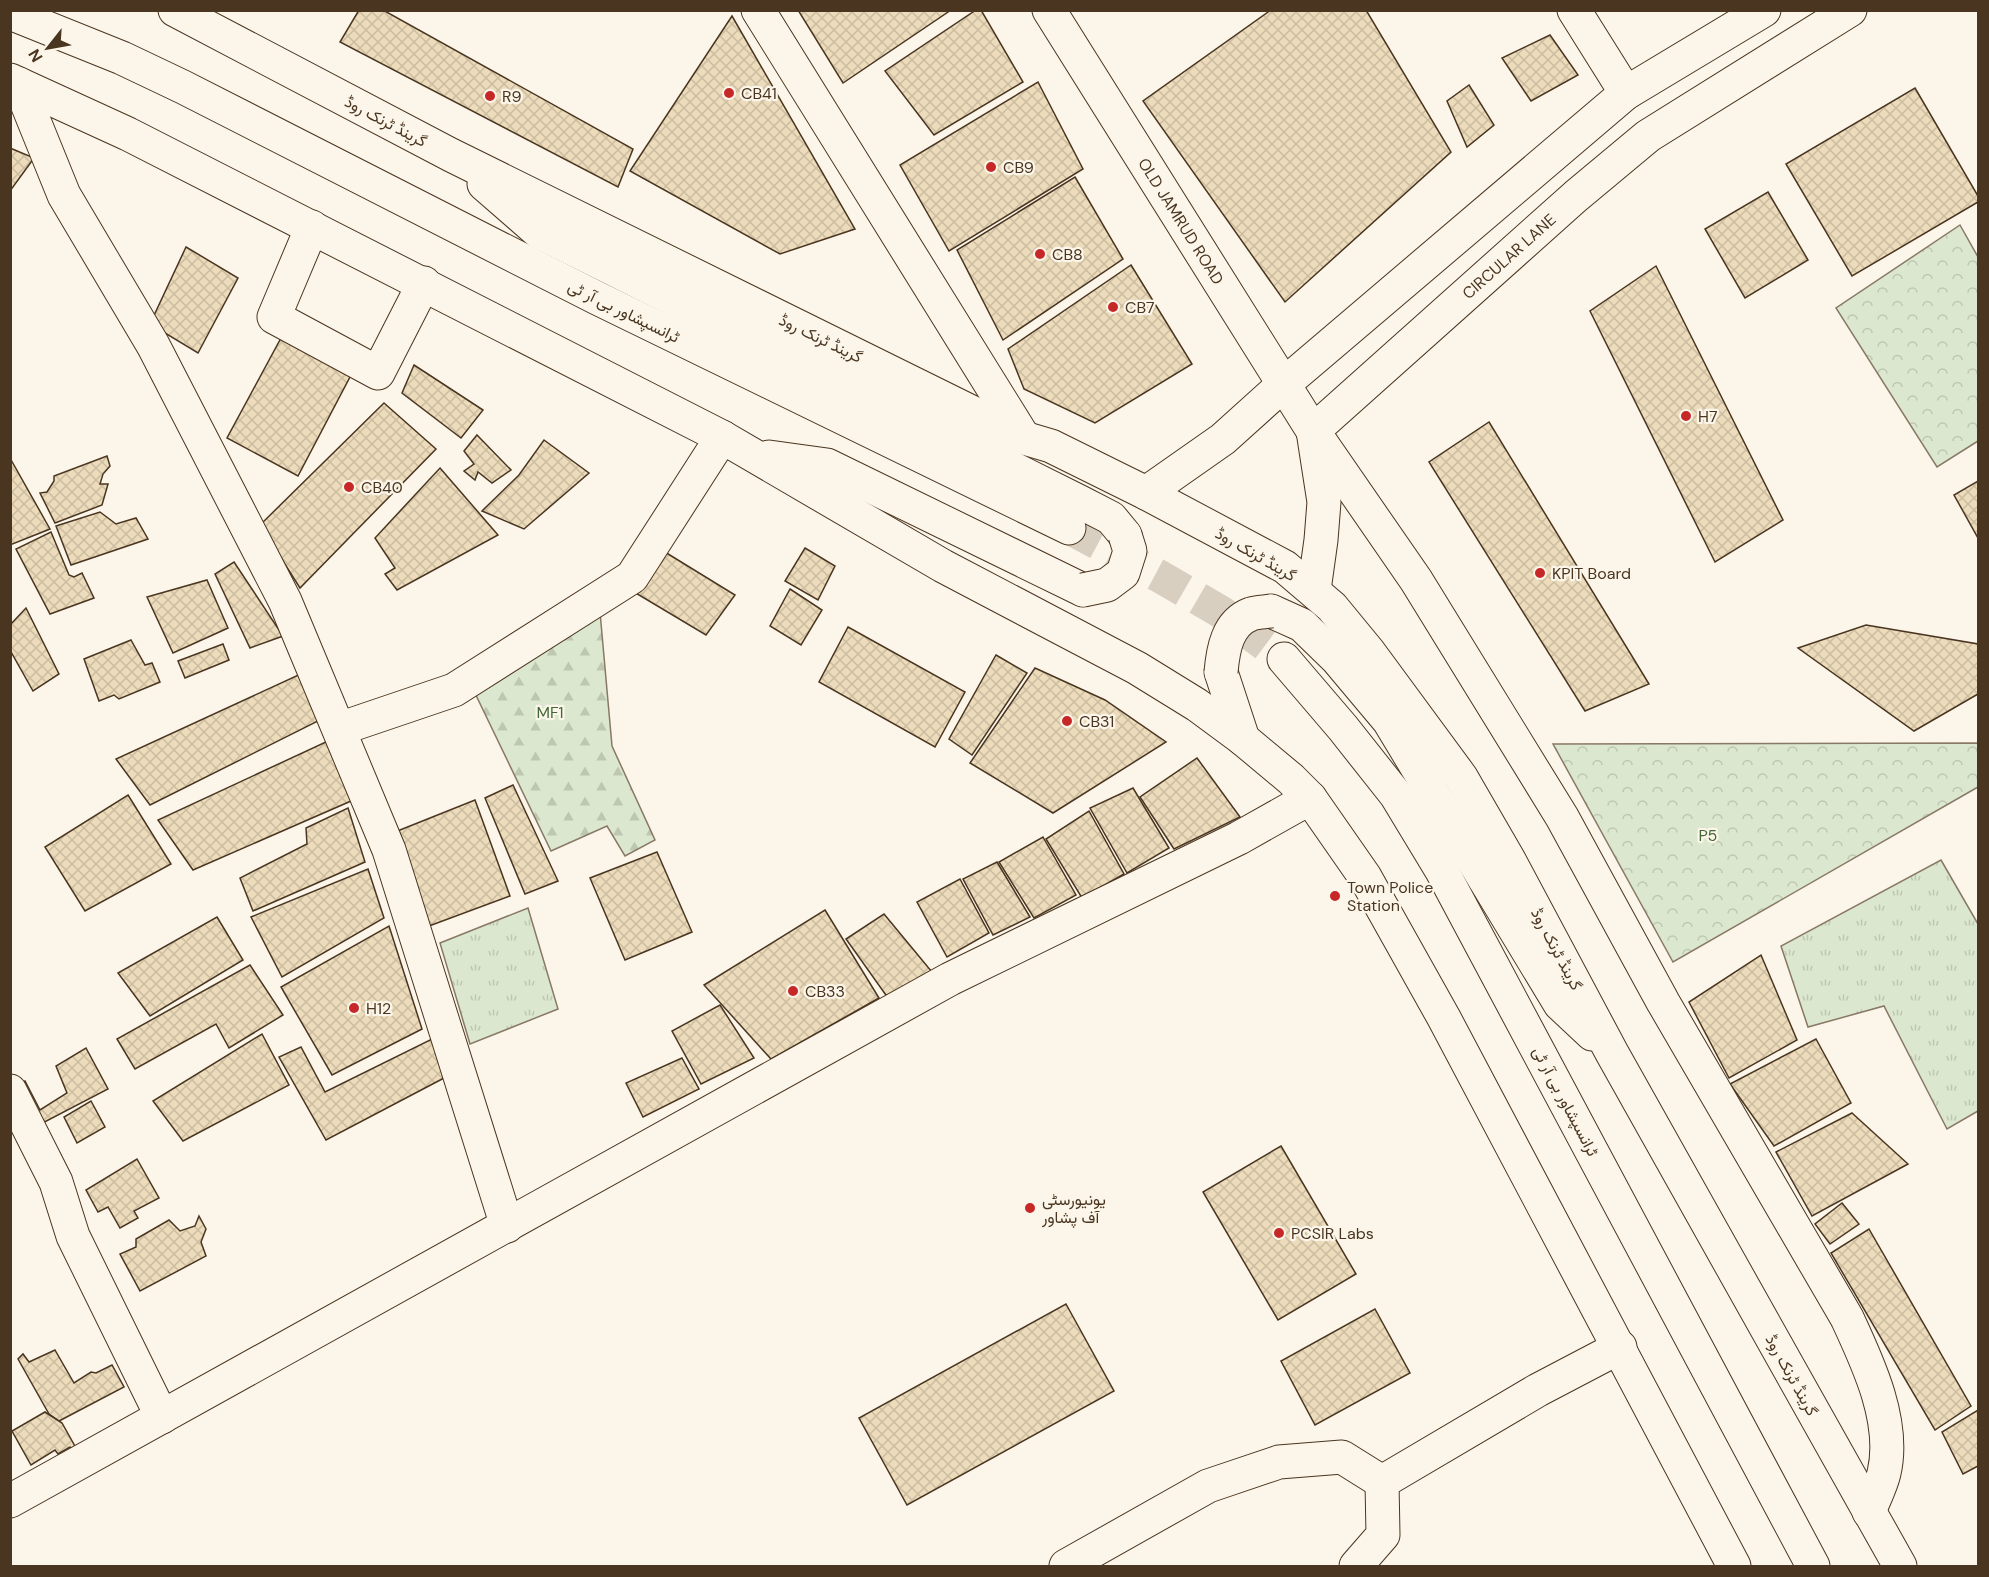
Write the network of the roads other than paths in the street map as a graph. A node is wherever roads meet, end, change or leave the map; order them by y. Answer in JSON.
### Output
{"nodes":[{"id":1,"x":63,"y":10,"type":"edge"},
{"id":2,"x":176,"y":10,"type":"edge"},
{"id":3,"x":758,"y":10,"type":"edge"},
{"id":4,"x":1049,"y":10,"type":"edge"},
{"id":5,"x":1574,"y":10,"type":"edge"},
{"id":6,"x":1764,"y":10,"type":"edge"},
{"id":7,"x":1850,"y":10,"type":"edge"},
{"id":8,"x":10,"y":13,"type":"edge"},
{"id":9,"x":15,"y":82,"type":"edge"},
{"id":10,"x":183,"y":87,"type":"junction"},
{"id":11,"x":1626,"y":93,"type":"junction"},
{"id":12,"x":451,"y":155,"type":"junction"},
{"id":13,"x":312,"y":227,"type":"junction"},
{"id":14,"x":424,"y":284,"type":"junction"},
{"id":15,"x":1284,"y":384,"type":"junction"},
{"id":16,"x":1313,"y":431,"type":"junction"},
{"id":17,"x":722,"y":436,"type":"junction"},
{"id":18,"x":1024,"y":438,"type":"junction"},
{"id":19,"x":755,"y":455,"type":"junction"},
{"id":20,"x":1146,"y":494,"type":"junction"},
{"id":21,"x":1069,"y":528,"type":"tunnel mouth"},
{"id":22,"x":1314,"y":590,"type":"junction"},
{"id":23,"x":1284,"y":659,"type":"tunnel mouth"},
{"id":24,"x":339,"y":729,"type":"junction"},
{"id":25,"x":1243,"y":739,"type":"junction"},
{"id":26,"x":1310,"y":798,"type":"junction"},
{"id":27,"x":1612,"y":1053,"type":"junction"},
{"id":28,"x":10,"y":1090,"type":"edge"},
{"id":29,"x":507,"y":1226,"type":"junction"},
{"id":30,"x":1620,"y":1347,"type":"junction"},
{"id":31,"x":162,"y":1417,"type":"junction"},
{"id":32,"x":1382,"y":1482,"type":"junction"},
{"id":33,"x":10,"y":1501,"type":"edge"},
{"id":34,"x":1869,"y":1512,"type":"junction"},
{"id":35,"x":1066,"y":1566,"type":"edge"},
{"id":36,"x":1356,"y":1566,"type":"edge"},
{"id":37,"x":1734,"y":1566,"type":"edge"},
{"id":38,"x":1813,"y":1566,"type":"edge"},
{"id":39,"x":1900,"y":1566,"type":"edge"}],
"edges":[{"from":1,"to":10,"type":"main road","name":"ٹرانسپشاور بی آر ٹی"},
{"from":2,"to":12,"type":"main road","name":"گرینڈ ٹرنک روڈ"},
{"from":3,"to":18,"type":"main road"},
{"from":4,"to":15,"type":"main road","name":"OLD JAMRUD ROAD"},
{"from":5,"to":11,"type":"main road"},
{"from":6,"to":11,"type":"main road"},
{"from":7,"to":16,"type":"main road","name":"CIRCULAR LANE"},
{"from":8,"to":10,"type":"main road","name":"ٹرانسپشاور بی آر ٹی"},
{"from":9,"to":13,"type":"main road"},
{"from":9,"to":24,"type":"main road"},
{"from":10,"to":21,"type":"main road","name":"ٹرانسپشاور بی آر ٹی"},
{"from":11,"to":15,"type":"main road"},
{"from":12,"to":18,"type":"main road","name":"گرینڈ ٹرنک روڈ"},
{"from":12,"to":19,"type":"main road","bridge":true},
{"from":13,"to":14,"type":"main road"},
{"from":13,"to":14,"type":"main road"},
{"from":14,"to":17,"type":"main road"},
{"from":15,"to":16,"type":"main road","name":"OLD JAMRUD ROAD"},
{"from":15,"to":20,"type":"main road"},
{"from":16,"to":22,"type":"main road"},
{"from":16,"to":34,"type":"main road","name":"OLD JAMRUD ROAD"},
{"from":17,"to":19,"type":"main road"},
{"from":17,"to":24,"type":"main road"},
{"from":18,"to":20,"type":"main road","name":"گرینڈ ٹرنک روڈ"},
{"from":19,"to":25,"type":"main road"},
{"from":20,"to":22,"type":"main road","name":"گرینڈ ٹرنک روڈ"},
{"from":22,"to":27,"type":"main road","name":"گرینڈ ٹرنک روڈ"},
{"from":23,"to":38,"type":"main road","name":"ٹرانسپشاور بی آر ٹی"},
{"from":24,"to":29,"type":"main road"},
{"from":25,"to":26,"type":"main road"},
{"from":25,"to":27,"type":"main road","bridge":true},
{"from":26,"to":29,"type":"main road"},
{"from":26,"to":30,"type":"main road"},
{"from":27,"to":34,"type":"main road","name":"گرینڈ ٹرنک روڈ"},
{"from":28,"to":31,"type":"main road"},
{"from":29,"to":31,"type":"main road"},
{"from":30,"to":32,"type":"main road"},
{"from":30,"to":37,"type":"main road"},
{"from":31,"to":33,"type":"main road"},
{"from":32,"to":35,"type":"main road"},
{"from":32,"to":36,"type":"main road"},
{"from":34,"to":39,"type":"main road","name":"گرینڈ ٹرنک روڈ"}]}
